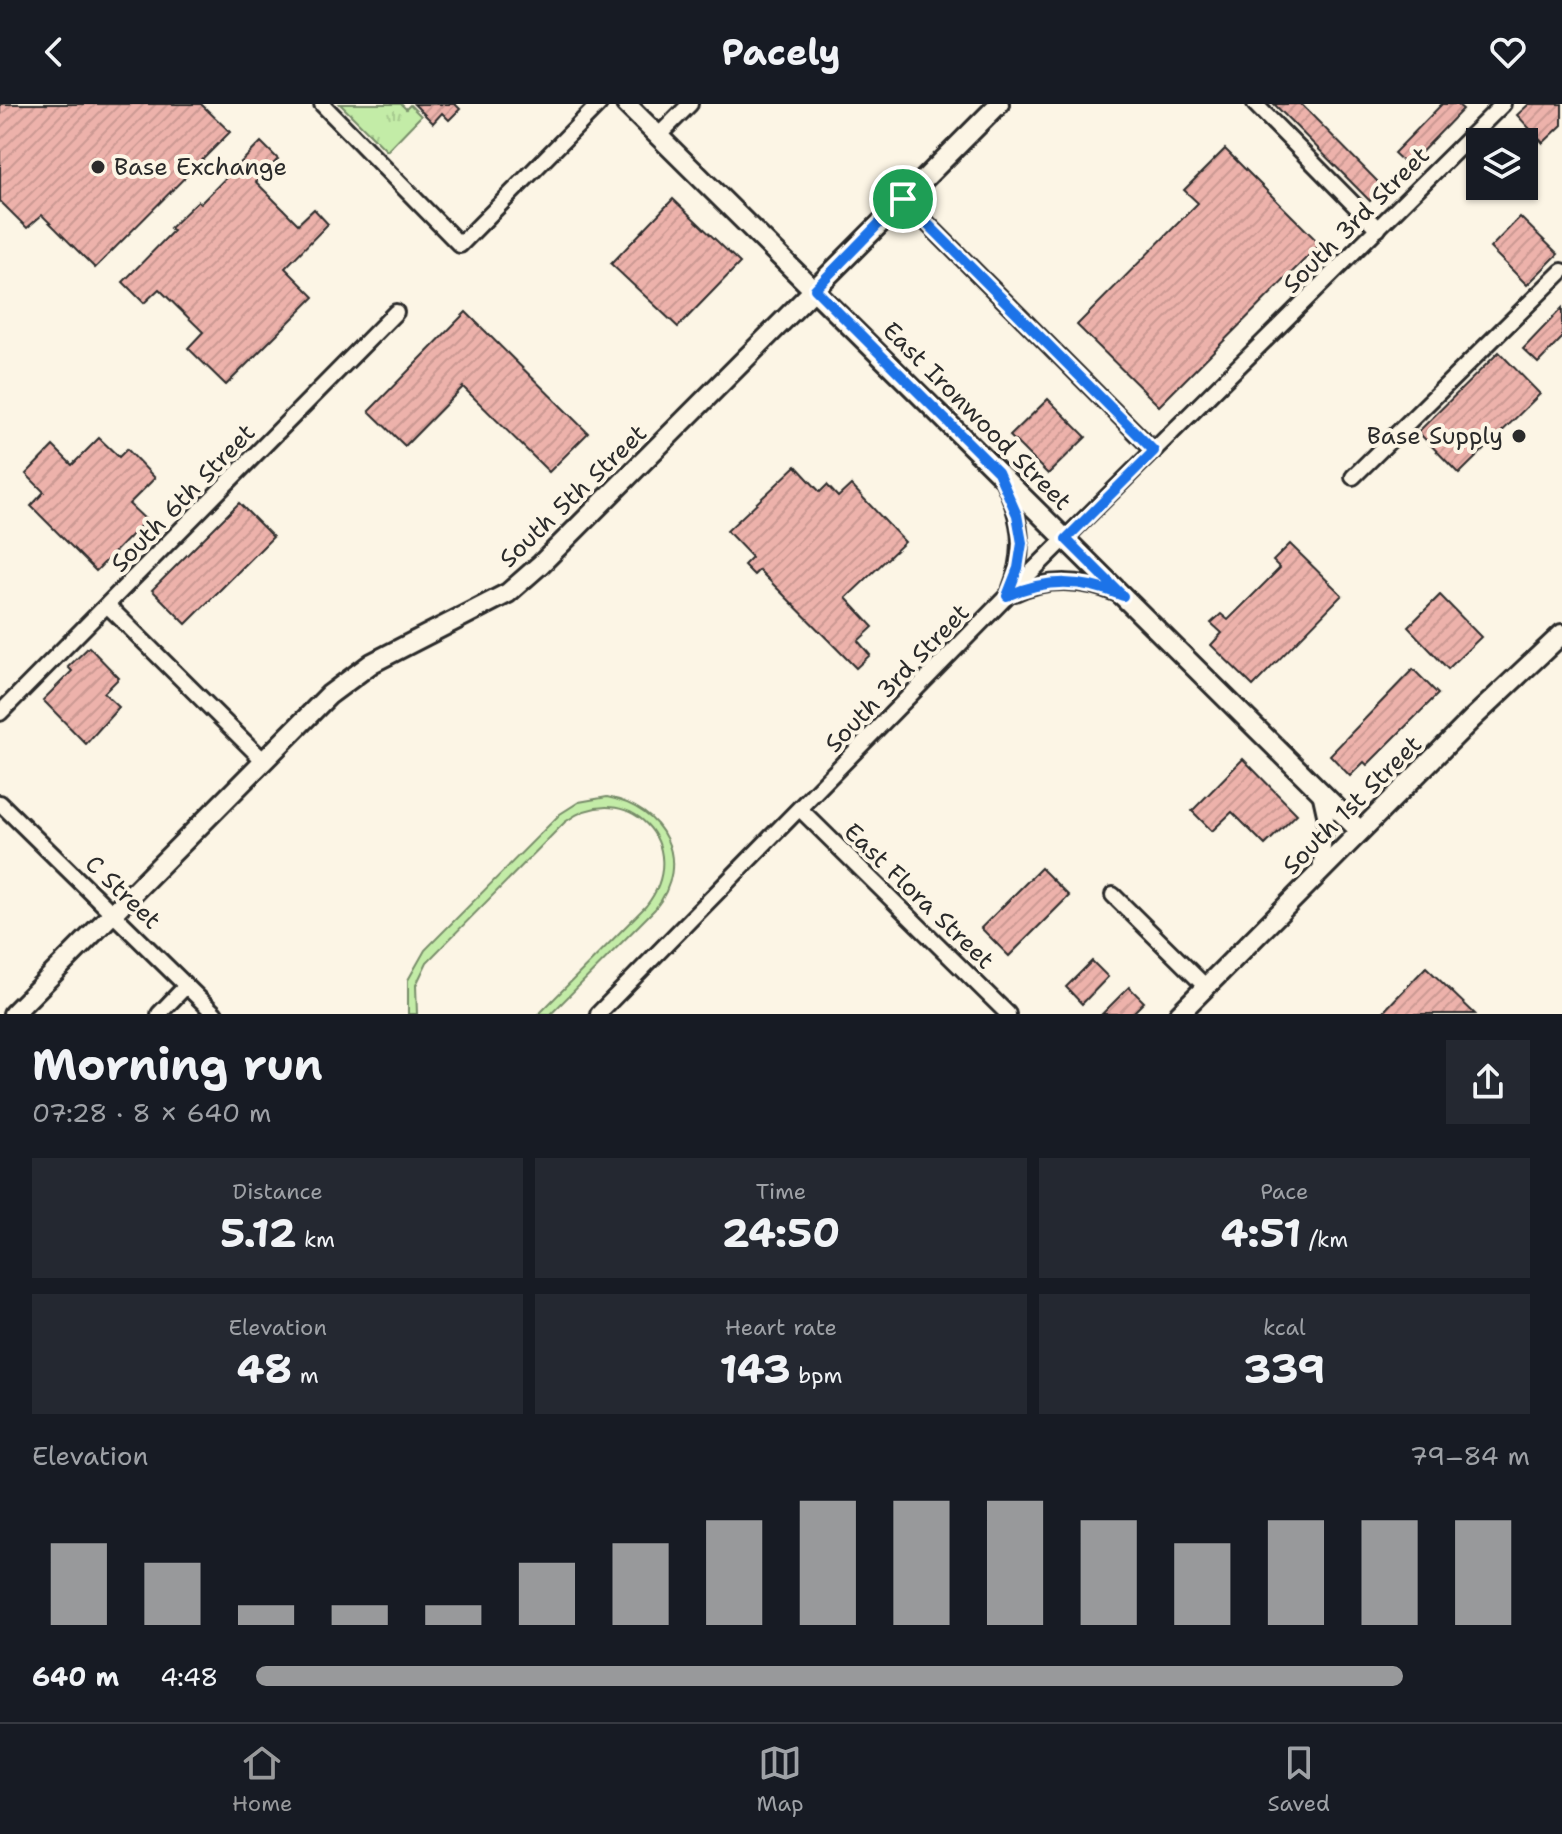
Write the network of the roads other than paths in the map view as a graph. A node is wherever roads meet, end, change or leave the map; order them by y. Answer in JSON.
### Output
{"nodes":[{"id":1,"x":322,"y":104,"type":"edge"},
{"id":2,"x":599,"y":104,"type":"edge"},
{"id":3,"x":626,"y":104,"type":"edge"},
{"id":4,"x":690,"y":104,"type":"edge"},
{"id":5,"x":999,"y":104,"type":"edge"},
{"id":6,"x":1255,"y":104,"type":"edge"},
{"id":7,"x":1503,"y":104,"type":"edge"},
{"id":8,"x":658,"y":136,"type":"junction"},
{"id":9,"x":903,"y":199,"type":"junction"},
{"id":10,"x":1378,"y":229,"type":"junction"},
{"id":11,"x":1562,"y":271,"type":"edge"},
{"id":12,"x":815,"y":289,"type":"junction"},
{"id":13,"x":396,"y":312,"type":"dead end"},
{"id":14,"x":1154,"y":451,"type":"junction"},
{"id":15,"x":998,"y":472,"type":"junction"},
{"id":16,"x":1353,"y":477,"type":"dead end"},
{"id":17,"x":1066,"y":539,"type":"junction"},
{"id":18,"x":1007,"y":596,"type":"junction"},
{"id":19,"x":1123,"y":596,"type":"junction"},
{"id":20,"x":108,"y":606,"type":"junction"},
{"id":21,"x":1562,"y":634,"type":"edge"},
{"id":22,"x":0,"y":713,"type":"edge"},
{"id":23,"x":264,"y":761,"type":"junction"},
{"id":24,"x":1320,"y":792,"type":"junction"},
{"id":25,"x":0,"y":803,"type":"edge"},
{"id":26,"x":800,"y":809,"type":"junction"},
{"id":27,"x":1360,"y":831,"type":"junction"},
{"id":28,"x":1320,"y":872,"type":"junction"},
{"id":29,"x":1113,"y":895,"type":"dead end"},
{"id":30,"x":112,"y":912,"type":"junction"},
{"id":31,"x":186,"y":986,"type":"junction"},
{"id":32,"x":1206,"y":987,"type":"junction"},
{"id":33,"x":13,"y":1014,"type":"edge"},
{"id":34,"x":159,"y":1014,"type":"edge"},
{"id":35,"x":215,"y":1014,"type":"edge"},
{"id":36,"x":598,"y":1014,"type":"edge"},
{"id":37,"x":1008,"y":1014,"type":"edge"},
{"id":38,"x":1179,"y":1014,"type":"edge"}],
"edges":[{"from":1,"to":2,"type":"street"},
{"from":3,"to":8,"type":"street","name":"East Ironwood Street"},
{"from":4,"to":8,"type":"street"},
{"from":5,"to":9,"type":"street","name":"South 5th Street"},
{"from":6,"to":10,"type":"street"},
{"from":7,"to":10,"type":"street","name":"South 3rd Street"},
{"from":8,"to":12,"type":"street","name":"East Ironwood Street"},
{"from":9,"to":12,"type":"street","name":"South 5th Street"},
{"from":9,"to":14,"type":"street"},
{"from":10,"to":14,"type":"street","name":"South 3rd Street"},
{"from":11,"to":16,"type":"street"},
{"from":12,"to":15,"type":"street","name":"East Ironwood Street"},
{"from":12,"to":23,"type":"street","name":"South 5th Street"},
{"from":13,"to":20,"type":"street","name":"South 6th Street"},
{"from":14,"to":17,"type":"street","name":"South 3rd Street"},
{"from":15,"to":17,"type":"street","name":"East Ironwood Street"},
{"from":15,"to":18,"type":"street"},
{"from":17,"to":18,"type":"street","name":"South 3rd Street"},
{"from":17,"to":19,"type":"street","name":"East Ironwood Street"},
{"from":18,"to":19,"type":"street"},
{"from":18,"to":26,"type":"street","name":"South 3rd Street"},
{"from":19,"to":24,"type":"street","name":"East Ironwood Street"},
{"from":20,"to":22,"type":"street","name":"South 6th Street"},
{"from":20,"to":23,"type":"street"},
{"from":21,"to":27,"type":"street","name":"South 1st Street"},
{"from":23,"to":30,"type":"street","name":"South 5th Street"},
{"from":24,"to":27,"type":"street","name":"East Ironwood Street"},
{"from":24,"to":28,"type":"street"},
{"from":25,"to":30,"type":"street","name":"C Street"},
{"from":26,"to":36,"type":"street","name":"South 3rd Street"},
{"from":26,"to":37,"type":"street","name":"East Flora Street"},
{"from":27,"to":28,"type":"street","name":"South 1st Street"},
{"from":28,"to":32,"type":"street","name":"South 1st Street"},
{"from":29,"to":32,"type":"street"},
{"from":30,"to":31,"type":"street","name":"C Street"},
{"from":30,"to":33,"type":"street","name":"South 5th Street"},
{"from":31,"to":34,"type":"street"},
{"from":31,"to":35,"type":"street","name":"C Street"},
{"from":32,"to":38,"type":"street","name":"South 1st Street"}]}
